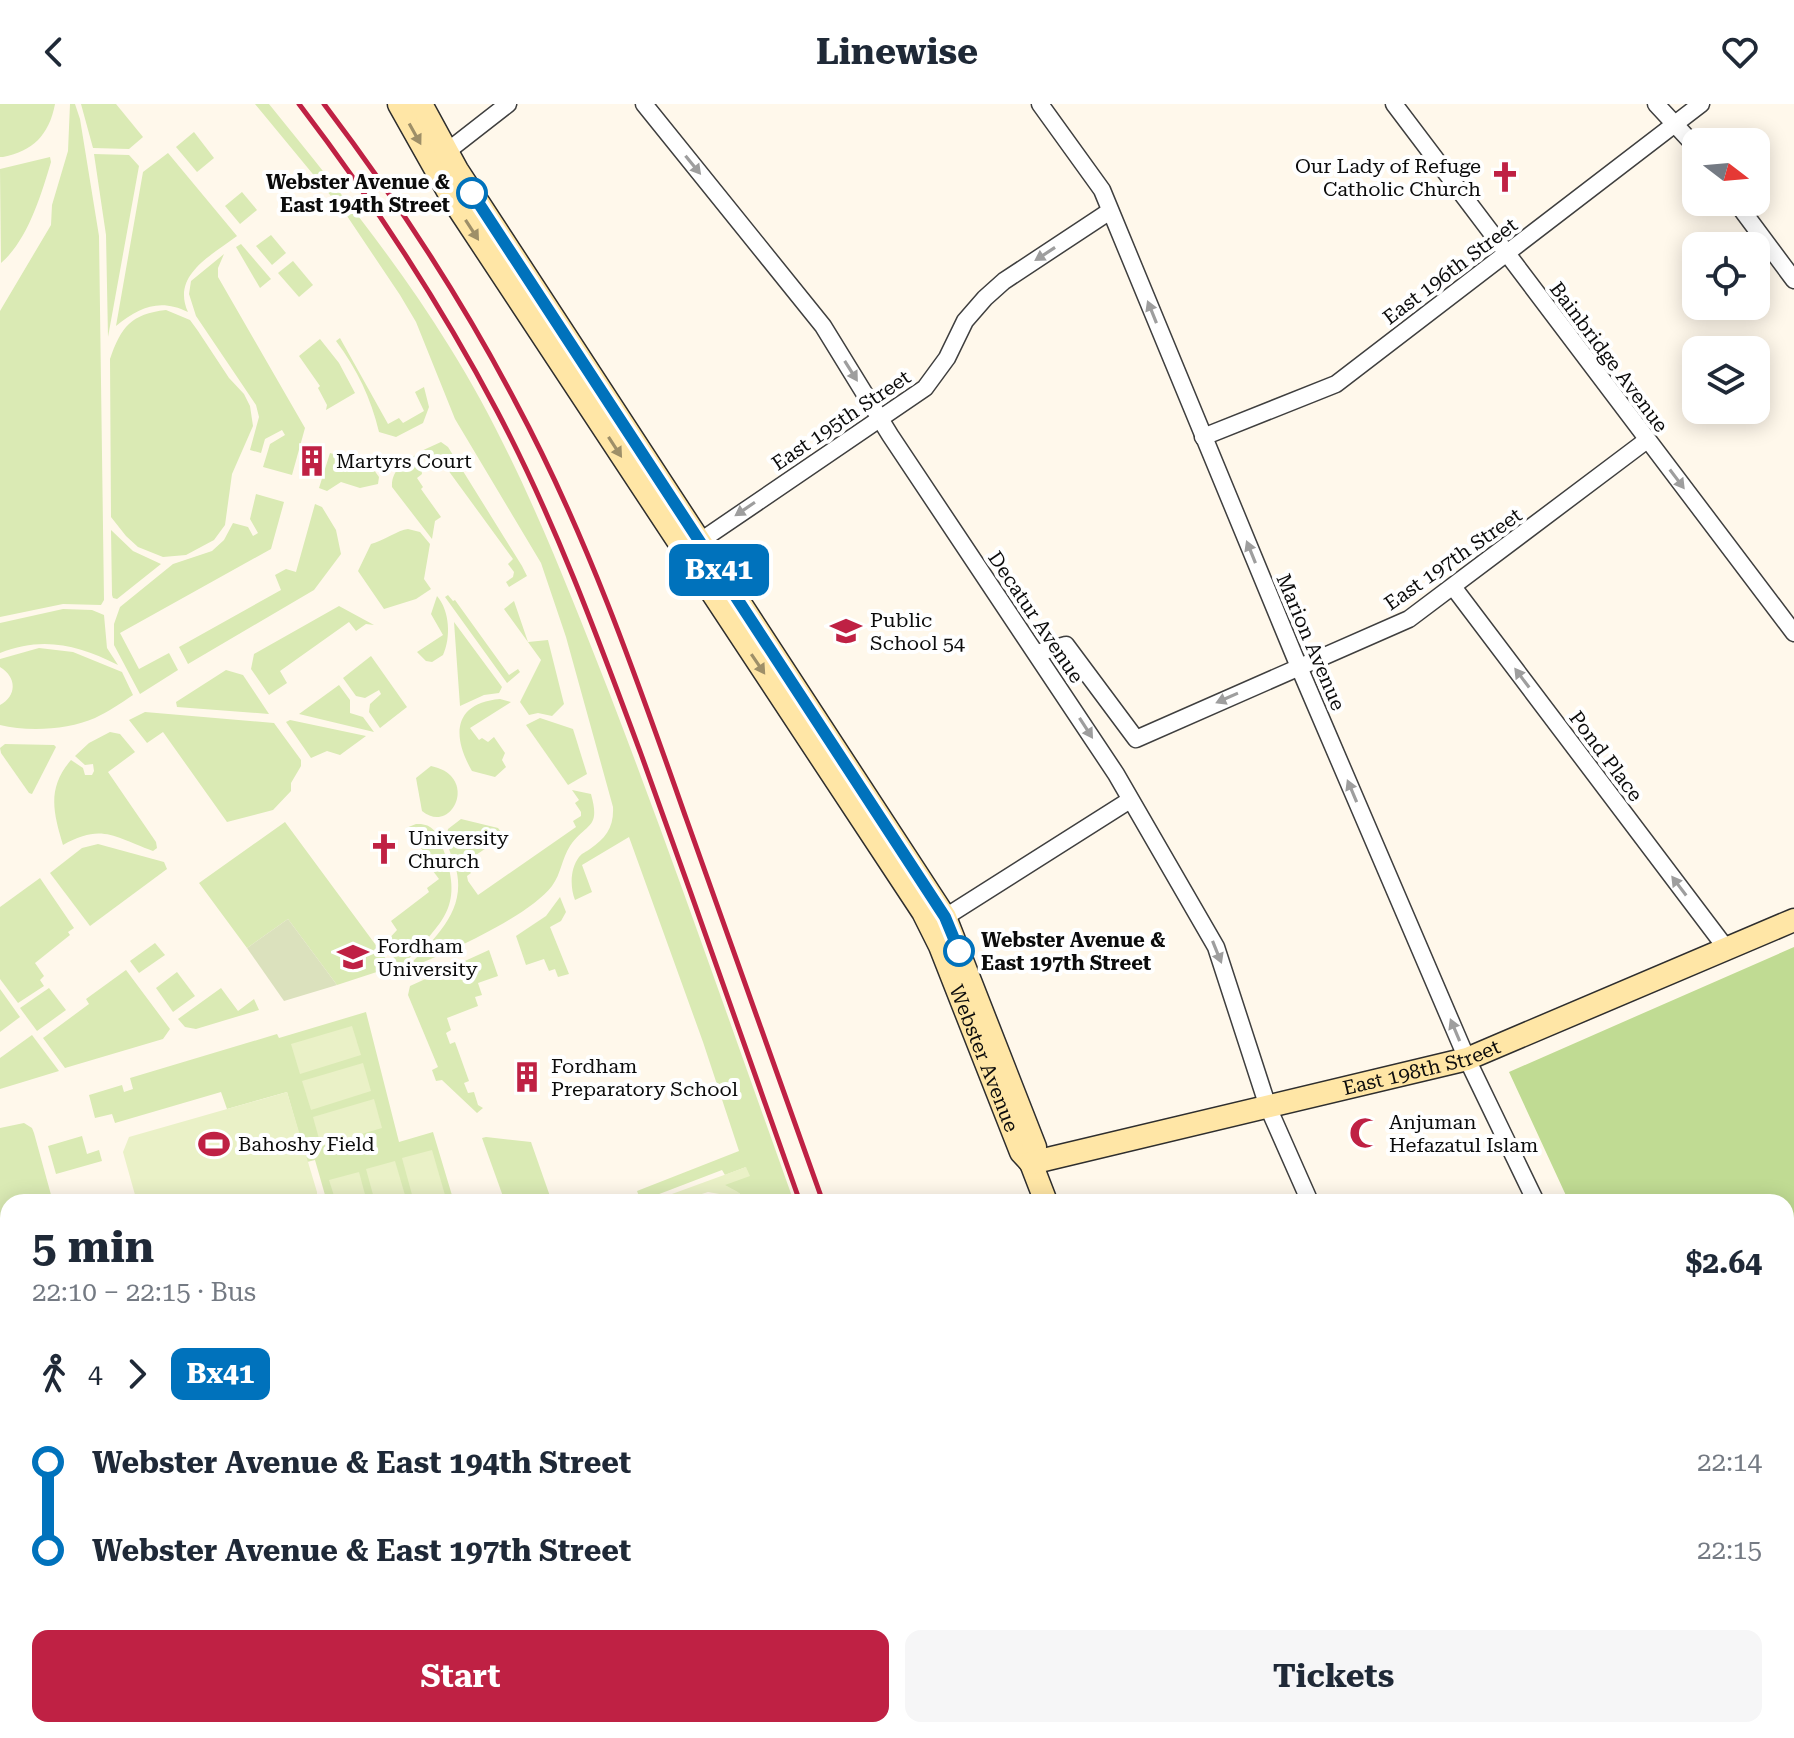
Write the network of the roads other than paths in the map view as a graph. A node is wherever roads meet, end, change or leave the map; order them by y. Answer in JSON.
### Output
{"nodes":[{"id":1,"x":399,"y":104,"type":"edge"},
{"id":2,"x":421,"y":104,"type":"edge"},
{"id":3,"x":508,"y":104,"type":"edge"},
{"id":4,"x":644,"y":104,"type":"edge"},
{"id":5,"x":1040,"y":104,"type":"edge"},
{"id":6,"x":1394,"y":104,"type":"edge"},
{"id":7,"x":1656,"y":104,"type":"edge"},
{"id":8,"x":1701,"y":104,"type":"edge"},
{"id":9,"x":1674,"y":124,"type":"junction"},
{"id":10,"x":1682,"y":132,"type":"edge"},
{"id":11,"x":439,"y":158,"type":"junction"},
{"id":12,"x":1110,"y":211,"type":"junction"},
{"id":13,"x":1746,"y":216,"type":"edge"},
{"id":14,"x":1507,"y":253,"type":"junction"},
{"id":15,"x":1794,"y":280,"type":"edge"},
{"id":16,"x":881,"y":418,"type":"junction"},
{"id":17,"x":1203,"y":437,"type":"junction"},
{"id":18,"x":1647,"y":440,"type":"junction"},
{"id":19,"x":692,"y":546,"type":"junction"},
{"id":20,"x":1454,"y":588,"type":"junction"},
{"id":21,"x":1794,"y":633,"type":"edge"},
{"id":22,"x":1037,"y":653,"type":"junction"},
{"id":23,"x":1299,"y":667,"type":"junction"},
{"id":24,"x":1130,"y":800,"type":"junction"},
{"id":25,"x":1794,"y":920,"type":"edge"},
{"id":26,"x":938,"y":922,"type":"junction"},
{"id":27,"x":1726,"y":948,"type":"junction"},
{"id":28,"x":1467,"y":1059,"type":"junction"},
{"id":29,"x":1268,"y":1107,"type":"junction"},
{"id":30,"x":1031,"y":1163,"type":"junction"},
{"id":31,"x":1043,"y":1194,"type":"edge"},
{"id":32,"x":1306,"y":1194,"type":"edge"},
{"id":33,"x":1532,"y":1194,"type":"edge"}],
"edges":[{"from":1,"to":11,"type":"main road","name":"Webster Avenue","one_way":true},
{"from":2,"to":11,"type":"main road","name":"Webster Avenue"},
{"from":3,"to":11,"type":"street"},
{"from":4,"to":16,"type":"street","name":"Decatur Avenue","one_way":true},
{"from":5,"to":12,"type":"street","name":"Marion Avenue"},
{"from":6,"to":14,"type":"street","name":"Bainbridge Avenue"},
{"from":7,"to":9,"type":"street"},
{"from":8,"to":9,"type":"street","name":"East 196th Street"},
{"from":9,"to":10,"type":"street"},
{"from":9,"to":14,"type":"street","name":"East 196th Street"},
{"from":11,"to":19,"type":"main road","name":"Webster Avenue"},
{"from":12,"to":16,"type":"street","name":"East 195th Street","one_way":true},
{"from":17,"to":12,"type":"street","name":"Marion Avenue","one_way":true},
{"from":13,"to":15,"type":"street"},
{"from":14,"to":17,"type":"street","name":"East 196th Street"},
{"from":14,"to":18,"type":"street","name":"Bainbridge Avenue"},
{"from":16,"to":19,"type":"street","name":"East 195th Street","one_way":true},
{"from":16,"to":22,"type":"street","name":"Decatur Avenue"},
{"from":23,"to":17,"type":"street","name":"Marion Avenue","one_way":true},
{"from":18,"to":20,"type":"street","name":"East 197th Street"},
{"from":18,"to":21,"type":"street","name":"Bainbridge Avenue","one_way":true},
{"from":19,"to":26,"type":"main road","name":"Webster Avenue"},
{"from":20,"to":23,"type":"street","name":"East 197th Street"},
{"from":27,"to":20,"type":"street","name":"Pond Place","one_way":true},
{"from":23,"to":22,"type":"street","name":"East 197th Street","one_way":true},
{"from":22,"to":24,"type":"street","name":"Decatur Avenue","one_way":true},
{"from":28,"to":23,"type":"street","name":"Marion Avenue","one_way":true},
{"from":24,"to":26,"type":"street"},
{"from":24,"to":29,"type":"street","name":"Decatur Avenue","one_way":true},
{"from":25,"to":27,"type":"main road","name":"East 198th Street"},
{"from":26,"to":30,"type":"main road","name":"Webster Avenue"},
{"from":27,"to":28,"type":"main road","name":"East 198th Street"},
{"from":28,"to":29,"type":"main road","name":"East 198th Street"},
{"from":28,"to":33,"type":"street","name":"Marion Avenue"},
{"from":29,"to":30,"type":"main road","name":"East 198th Street"},
{"from":29,"to":32,"type":"street","name":"Decatur Avenue"},
{"from":30,"to":31,"type":"main road","name":"Webster Avenue"}]}
